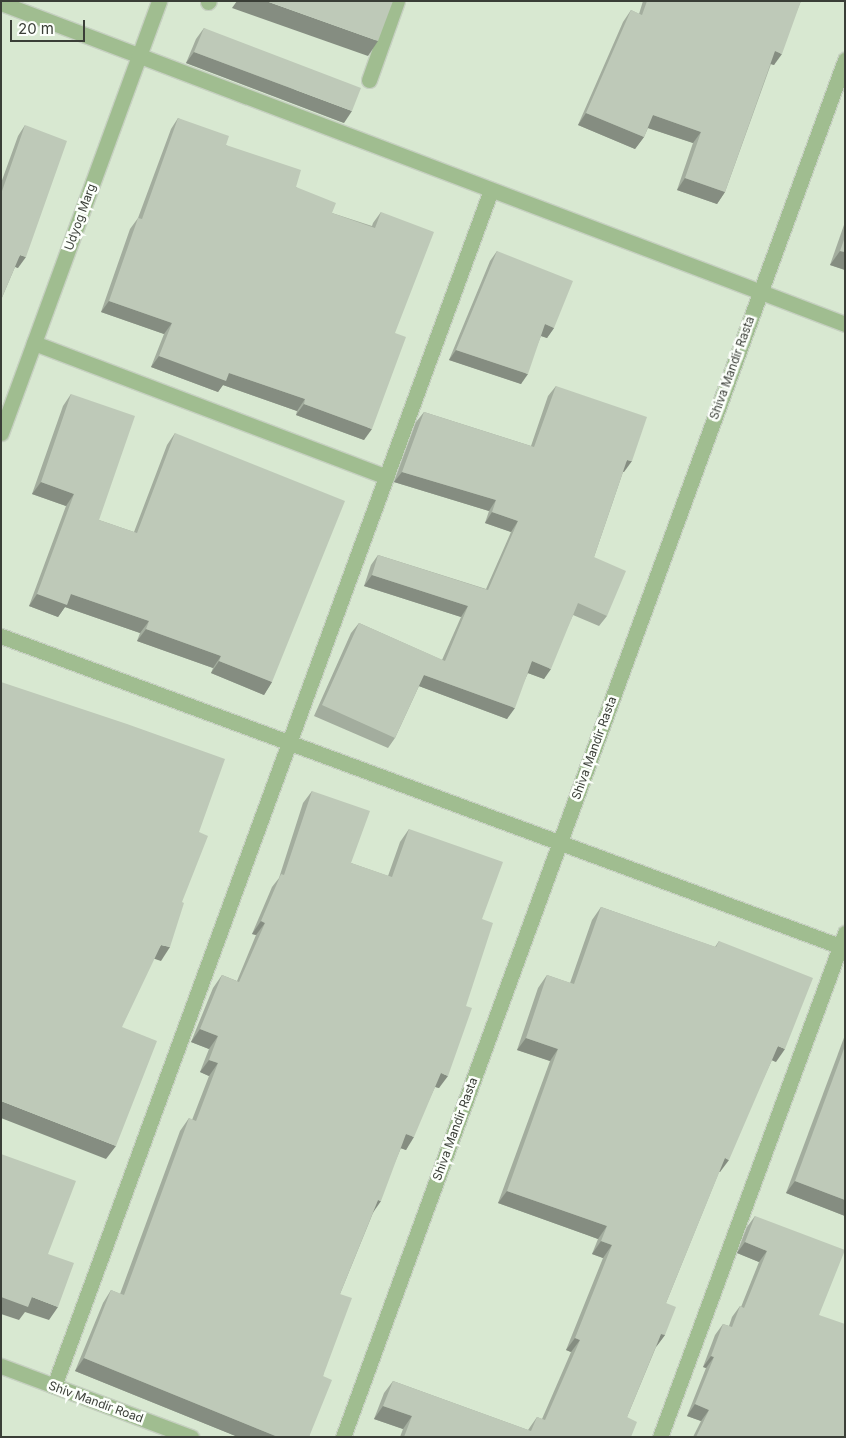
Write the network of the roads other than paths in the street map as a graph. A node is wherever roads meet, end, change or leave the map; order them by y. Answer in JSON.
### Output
{"nodes":[{"id":1,"x":160,"y":1,"type":"edge"},
{"id":2,"x":397,"y":1,"type":"edge"},
{"id":3,"x":1,"y":3,"type":"edge"},
{"id":4,"x":139,"y":57,"type":"junction"},
{"id":5,"x":845,"y":60,"type":"edge"},
{"id":6,"x":369,"y":80,"type":"dead end"},
{"id":7,"x":491,"y":190,"type":"junction"},
{"id":8,"x":760,"y":292,"type":"junction"},
{"id":9,"x":845,"y":324,"type":"edge"},
{"id":10,"x":34,"y":344,"type":"junction"},
{"id":11,"x":1,"y":433,"type":"edge"},
{"id":12,"x":386,"y":477,"type":"junction"},
{"id":13,"x":1,"y":636,"type":"edge"},
{"id":14,"x":289,"y":743,"type":"junction"},
{"id":15,"x":559,"y":843,"type":"junction"},
{"id":16,"x":843,"y":942,"type":"edge"},
{"id":17,"x":1,"y":1366,"type":"edge"},
{"id":18,"x":54,"y":1386,"type":"junction"},
{"id":19,"x":191,"y":1437,"type":"edge"},
{"id":20,"x":342,"y":1437,"type":"edge"},
{"id":21,"x":660,"y":1437,"type":"edge"}],
"edges":[{"from":1,"to":4,"type":"street","name":"Udyog Marg"},
{"from":2,"to":6,"type":"street"},
{"from":3,"to":4,"type":"street"},
{"from":4,"to":7,"type":"street"},
{"from":4,"to":10,"type":"street","name":"Udyog Marg"},
{"from":5,"to":8,"type":"street","name":"Shiva Mandir Rasta"},
{"from":7,"to":8,"type":"street"},
{"from":7,"to":12,"type":"street"},
{"from":8,"to":9,"type":"street"},
{"from":8,"to":15,"type":"street","name":"Shiva Mandir Rasta"},
{"from":10,"to":11,"type":"street","name":"Udyog Marg"},
{"from":10,"to":12,"type":"street"},
{"from":12,"to":14,"type":"street"},
{"from":13,"to":14,"type":"street"},
{"from":14,"to":15,"type":"street"},
{"from":14,"to":18,"type":"street"},
{"from":15,"to":16,"type":"street"},
{"from":15,"to":20,"type":"street","name":"Shiva Mandir Rasta"},
{"from":16,"to":21,"type":"street"},
{"from":17,"to":18,"type":"street","name":"Shiv Mandir Road"},
{"from":18,"to":19,"type":"street","name":"Shiv Mandir Road"}]}
